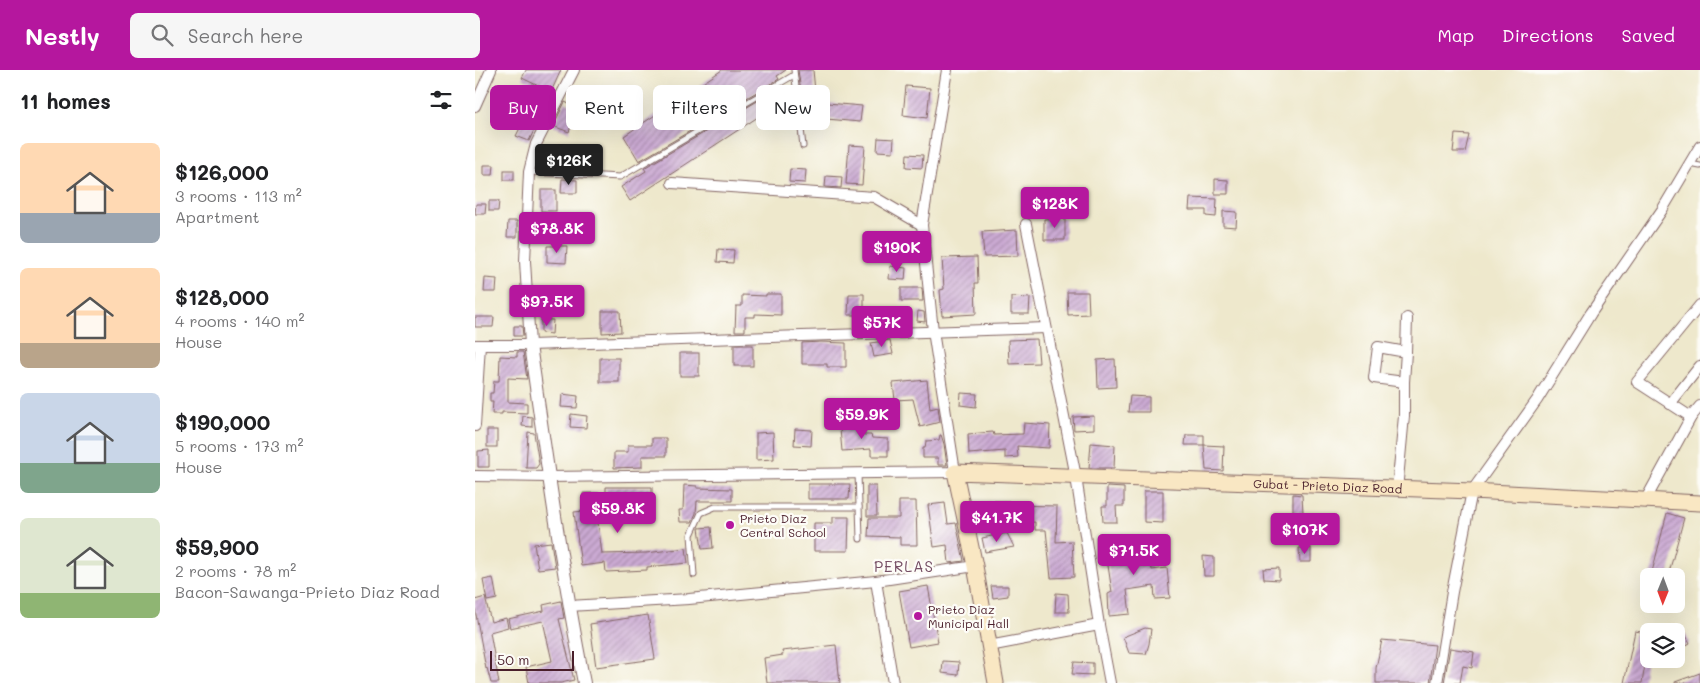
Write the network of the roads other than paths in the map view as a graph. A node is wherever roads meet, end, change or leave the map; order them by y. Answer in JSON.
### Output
{"nodes":[{"id":1,"x":491,"y":70,"type":"edge"},
{"id":2,"x":574,"y":70,"type":"edge"},
{"id":3,"x":947,"y":70,"type":"edge"},
{"id":4,"x":794,"y":72,"type":"edge"},
{"id":5,"x":475,"y":106,"type":"edge"},
{"id":6,"x":803,"y":146,"type":"dead end"},
{"id":7,"x":1700,"y":146,"type":"edge"},
{"id":8,"x":1689,"y":164,"type":"junction"},
{"id":9,"x":1700,"y":166,"type":"edge"},
{"id":10,"x":529,"y":172,"type":"junction"},
{"id":11,"x":673,"y":182,"type":"dead end"},
{"id":12,"x":922,"y":224,"type":"junction"},
{"id":13,"x":1026,"y":224,"type":"dead end"},
{"id":14,"x":1700,"y":305,"type":"edge"},
{"id":15,"x":1407,"y":318,"type":"dead end"},
{"id":16,"x":1045,"y":328,"type":"junction"},
{"id":17,"x":933,"y":331,"type":"junction"},
{"id":18,"x":478,"y":345,"type":"edge"},
{"id":19,"x":530,"y":345,"type":"junction"},
{"id":20,"x":1406,"y":352,"type":"junction"},
{"id":21,"x":1700,"y":366,"type":"edge"},
{"id":22,"x":1404,"y":382,"type":"junction"},
{"id":23,"x":1670,"y":404,"type":"junction"},
{"id":24,"x":1700,"y":406,"type":"edge"},
{"id":25,"x":1691,"y":417,"type":"junction"},
{"id":26,"x":475,"y":426,"type":"edge"},
{"id":27,"x":955,"y":472,"type":"junction"},
{"id":28,"x":858,"y":473,"type":"junction"},
{"id":29,"x":475,"y":476,"type":"edge"},
{"id":30,"x":1076,"y":476,"type":"junction"},
{"id":31,"x":548,"y":477,"type":"junction"},
{"id":32,"x":1397,"y":490,"type":"junction"},
{"id":33,"x":1472,"y":491,"type":"junction"},
{"id":34,"x":1645,"y":500,"type":"junction"},
{"id":35,"x":1700,"y":503,"type":"edge"},
{"id":36,"x":859,"y":507,"type":"junction"},
{"id":37,"x":861,"y":539,"type":"dead end"},
{"id":38,"x":975,"y":566,"type":"junction"},
{"id":39,"x":694,"y":575,"type":"dead end"},
{"id":40,"x":876,"y":582,"type":"junction"},
{"id":41,"x":569,"y":606,"type":"junction"},
{"id":42,"x":1099,"y":625,"type":"junction"},
{"id":43,"x":989,"y":646,"type":"junction"},
{"id":44,"x":584,"y":683,"type":"edge"},
{"id":45,"x":893,"y":683,"type":"edge"},
{"id":46,"x":996,"y":683,"type":"edge"},
{"id":47,"x":1110,"y":683,"type":"edge"},
{"id":48,"x":1437,"y":683,"type":"edge"}],
"edges":[{"from":1,"to":5,"type":"street"},
{"from":2,"to":10,"type":"street"},
{"from":3,"to":12,"type":"street"},
{"from":4,"to":6,"type":"lane"},
{"from":4,"to":10,"type":"lane"},
{"from":7,"to":8,"type":"street"},
{"from":8,"to":9,"type":"lane"},
{"from":8,"to":33,"type":"street"},
{"from":10,"to":19,"type":"street"},
{"from":11,"to":12,"type":"street"},
{"from":12,"to":17,"type":"street"},
{"from":13,"to":16,"type":"street"},
{"from":14,"to":23,"type":"street"},
{"from":15,"to":20,"type":"street"},
{"from":16,"to":17,"type":"street"},
{"from":16,"to":30,"type":"street"},
{"from":17,"to":19,"type":"street"},
{"from":17,"to":27,"type":"street"},
{"from":18,"to":19,"type":"street"},
{"from":18,"to":26,"type":"street"},
{"from":19,"to":31,"type":"street"},
{"from":20,"to":22,"type":"street"},
{"from":20,"to":22,"type":"street"},
{"from":21,"to":23,"type":"street"},
{"from":22,"to":32,"type":"street"},
{"from":23,"to":25,"type":"street"},
{"from":24,"to":25,"type":"street"},
{"from":25,"to":34,"type":"street"},
{"from":27,"to":28,"type":"street"},
{"from":27,"to":30,"type":"main road","name":"Gubat - Prieto Diaz Road"},
{"from":27,"to":38,"type":"main road"},
{"from":28,"to":31,"type":"street"},
{"from":28,"to":36,"type":"lane"},
{"from":29,"to":31,"type":"street"},
{"from":30,"to":32,"type":"main road","name":"Gubat - Prieto Diaz Road"},
{"from":30,"to":42,"type":"street"},
{"from":31,"to":41,"type":"street"},
{"from":32,"to":33,"type":"main road","name":"Gubat - Prieto Diaz Road"},
{"from":33,"to":34,"type":"main road","name":"Gubat - Prieto Diaz Road"},
{"from":33,"to":48,"type":"street"},
{"from":34,"to":35,"type":"main road","name":"Gubat - Prieto Diaz Road"},
{"from":36,"to":37,"type":"lane"},
{"from":36,"to":39,"type":"lane"},
{"from":38,"to":40,"type":"street"},
{"from":38,"to":43,"type":"main road"},
{"from":40,"to":41,"type":"street"},
{"from":40,"to":45,"type":"street"},
{"from":41,"to":44,"type":"street"},
{"from":42,"to":43,"type":"street"},
{"from":42,"to":47,"type":"street"},
{"from":43,"to":46,"type":"main road"}]}
